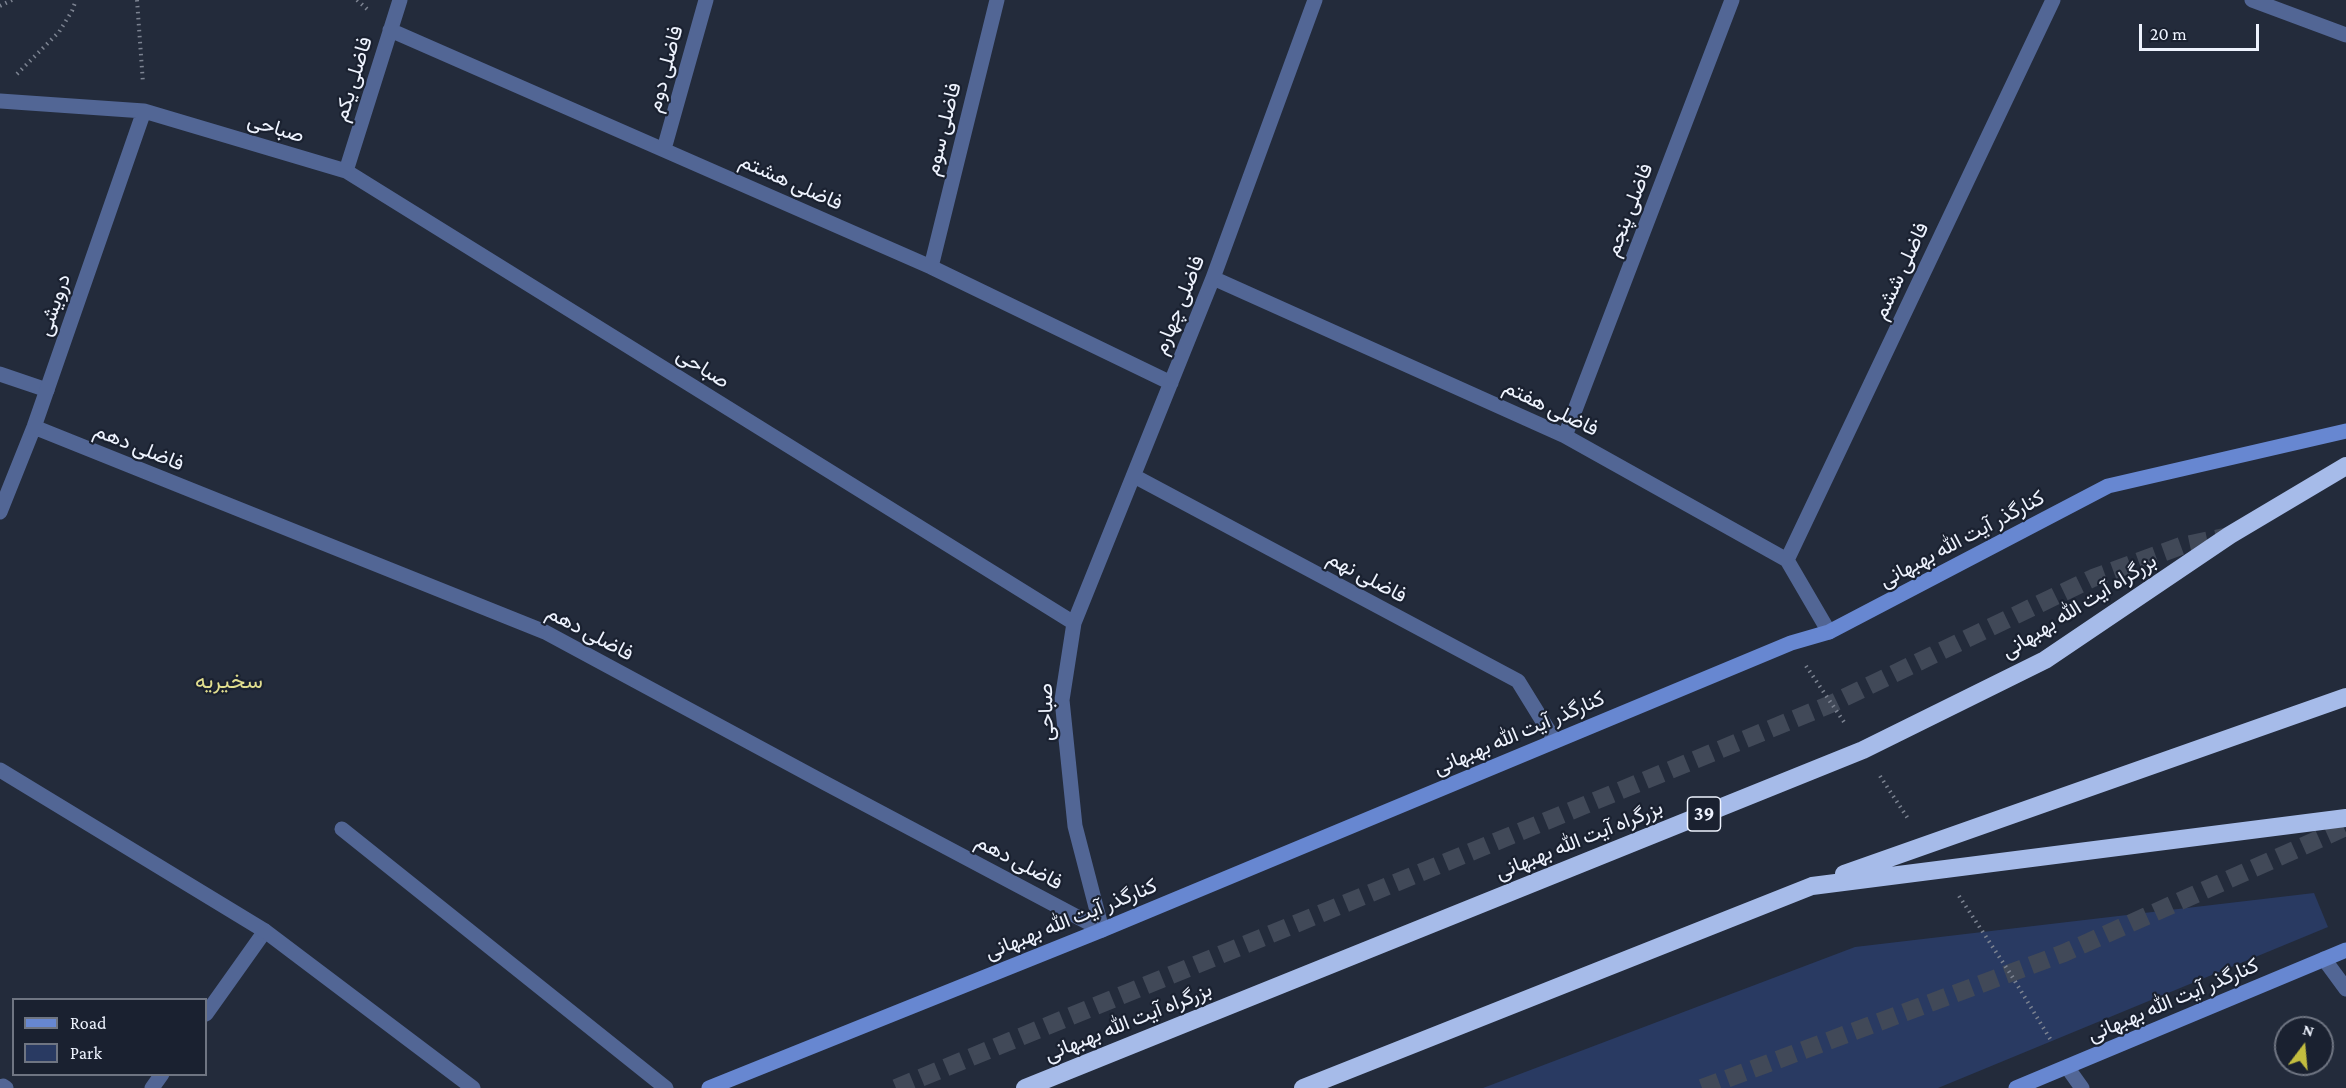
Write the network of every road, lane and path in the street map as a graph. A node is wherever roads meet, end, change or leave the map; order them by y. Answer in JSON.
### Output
{"nodes":[{"id":1,"x":12,"y":0,"type":"edge"},
{"id":2,"x":76,"y":0,"type":"edge"},
{"id":3,"x":137,"y":0,"type":"edge"},
{"id":4,"x":399,"y":0,"type":"edge"},
{"id":5,"x":706,"y":0,"type":"edge"},
{"id":6,"x":997,"y":0,"type":"edge"},
{"id":7,"x":1315,"y":0,"type":"edge"},
{"id":8,"x":1732,"y":0,"type":"edge"},
{"id":9,"x":2053,"y":0,"type":"edge"},
{"id":10,"x":2252,"y":0,"type":"edge"},
{"id":11,"x":0,"y":6,"type":"edge"},
{"id":12,"x":390,"y":30,"type":"junction"},
{"id":13,"x":2346,"y":35,"type":"edge"},
{"id":14,"x":16,"y":75,"type":"dead end"},
{"id":15,"x":0,"y":101,"type":"edge"},
{"id":16,"x":144,"y":111,"type":"junction"},
{"id":17,"x":664,"y":149,"type":"junction"},
{"id":18,"x":346,"y":171,"type":"junction"},
{"id":19,"x":931,"y":267,"type":"junction"},
{"id":20,"x":1213,"y":278,"type":"junction"},
{"id":21,"x":0,"y":374,"type":"edge"},
{"id":22,"x":1171,"y":383,"type":"junction"},
{"id":23,"x":47,"y":390,"type":"junction"},
{"id":24,"x":34,"y":427,"type":"junction"},
{"id":25,"x":2346,"y":431,"type":"edge"},
{"id":26,"x":1564,"y":436,"type":"junction"},
{"id":27,"x":2346,"y":466,"type":"edge"},
{"id":28,"x":1134,"y":476,"type":"junction"},
{"id":29,"x":4,"y":495,"type":"edge"},
{"id":30,"x":0,"y":512,"type":"edge"},
{"id":31,"x":1787,"y":560,"type":"junction"},
{"id":32,"x":1074,"y":623,"type":"junction"},
{"id":33,"x":1829,"y":632,"type":"junction"},
{"id":34,"x":2346,"y":697,"type":"edge"},
{"id":35,"x":1555,"y":741,"type":"junction"},
{"id":36,"x":0,"y":770,"type":"edge"},
{"id":37,"x":2346,"y":818,"type":"edge"},
{"id":38,"x":342,"y":829,"type":"dead end"},
{"id":39,"x":1812,"y":886,"type":"junction"},
{"id":40,"x":1102,"y":930,"type":"junction"},
{"id":41,"x":265,"y":931,"type":"junction"},
{"id":42,"x":2346,"y":950,"type":"edge"},
{"id":43,"x":2324,"y":959,"type":"junction"},
{"id":44,"x":2346,"y":989,"type":"edge"},
{"id":45,"x":207,"y":1013,"type":"edge"},
{"id":46,"x":2067,"y":1067,"type":"junction"},
{"id":47,"x":473,"y":1088,"type":"edge"},
{"id":48,"x":666,"y":1088,"type":"edge"},
{"id":49,"x":709,"y":1088,"type":"edge"},
{"id":50,"x":1025,"y":1088,"type":"edge"},
{"id":51,"x":1303,"y":1088,"type":"edge"},
{"id":52,"x":2016,"y":1088,"type":"edge"},
{"id":53,"x":2082,"y":1088,"type":"edge"}],
"edges":[{"from":1,"to":11,"type":"path"},
{"from":2,"to":14,"type":"path"},
{"from":3,"to":16,"type":"path"},
{"from":4,"to":12,"type":"street","name":"فاضلی یکم"},
{"from":5,"to":17,"type":"street","name":"فاضلی دوم"},
{"from":6,"to":19,"type":"street","name":"فاضلی سوم"},
{"from":7,"to":20,"type":"street","name":"فاضلی چهارم"},
{"from":8,"to":26,"type":"street","name":"فاضلی پنجم"},
{"from":9,"to":31,"type":"street","name":"فاضلی ششم"},
{"from":10,"to":13,"type":"street"},
{"from":12,"to":17,"type":"street","name":"فاضلی هشتم"},
{"from":12,"to":18,"type":"street","name":"فاضلی یکم"},
{"from":15,"to":16,"type":"street","name":"صباحی"},
{"from":16,"to":18,"type":"street","name":"صباحی"},
{"from":16,"to":23,"type":"street","name":"درویشی"},
{"from":17,"to":19,"type":"street","name":"فاضلی هشتم"},
{"from":18,"to":32,"type":"street","name":"صباحی"},
{"from":19,"to":22,"type":"street","name":"فاضلی هشتم"},
{"from":20,"to":22,"type":"street","name":"فاضلی چهارم"},
{"from":20,"to":26,"type":"street","name":"فاضلی هفتم"},
{"from":21,"to":23,"type":"street"},
{"from":22,"to":28,"type":"street","name":"فاضلی چهارم"},
{"from":23,"to":24,"type":"street","name":"درویشی"},
{"from":24,"to":29,"type":"street","name":"درویشی"},
{"from":24,"to":40,"type":"street","name":"فاضلی دهم"},
{"from":25,"to":33,"type":"main road","name":"کنارگذر آیت الله بهبهانی"},
{"from":26,"to":31,"type":"street","name":"فاضلی هفتم"},
{"from":27,"to":50,"type":"highway","name":"بزرگراه آیت الله بهبهانی","number":"39"},
{"from":28,"to":32,"type":"street","name":"فاضلی چهارم"},
{"from":28,"to":35,"type":"street","name":"فاضلی نهم"},
{"from":29,"to":30,"type":"street","name":"درویشی"},
{"from":31,"to":33,"type":"street"},
{"from":32,"to":40,"type":"street","name":"صباحی"},
{"from":33,"to":35,"type":"main road","name":"کنارگذر آیت الله بهبهانی"},
{"from":34,"to":39,"type":"highway"},
{"from":35,"to":40,"type":"main road","name":"کنارگذر آیت الله بهبهانی"},
{"from":36,"to":41,"type":"street"},
{"from":37,"to":39,"type":"highway"},
{"from":38,"to":48,"type":"street"},
{"from":39,"to":51,"type":"highway"},
{"from":40,"to":49,"type":"main road","name":"کنارگذر آیت الله بهبهانی"},
{"from":41,"to":45,"type":"street"},
{"from":41,"to":47,"type":"street"},
{"from":42,"to":43,"type":"main road","name":"کنارگذر آیت الله بهبهانی"},
{"from":43,"to":44,"type":"street"},
{"from":43,"to":46,"type":"main road","name":"کنارگذر آیت الله بهبهانی"},
{"from":46,"to":52,"type":"main road","name":"کنارگذر آیت الله بهبهانی"},
{"from":46,"to":53,"type":"street"}]}
